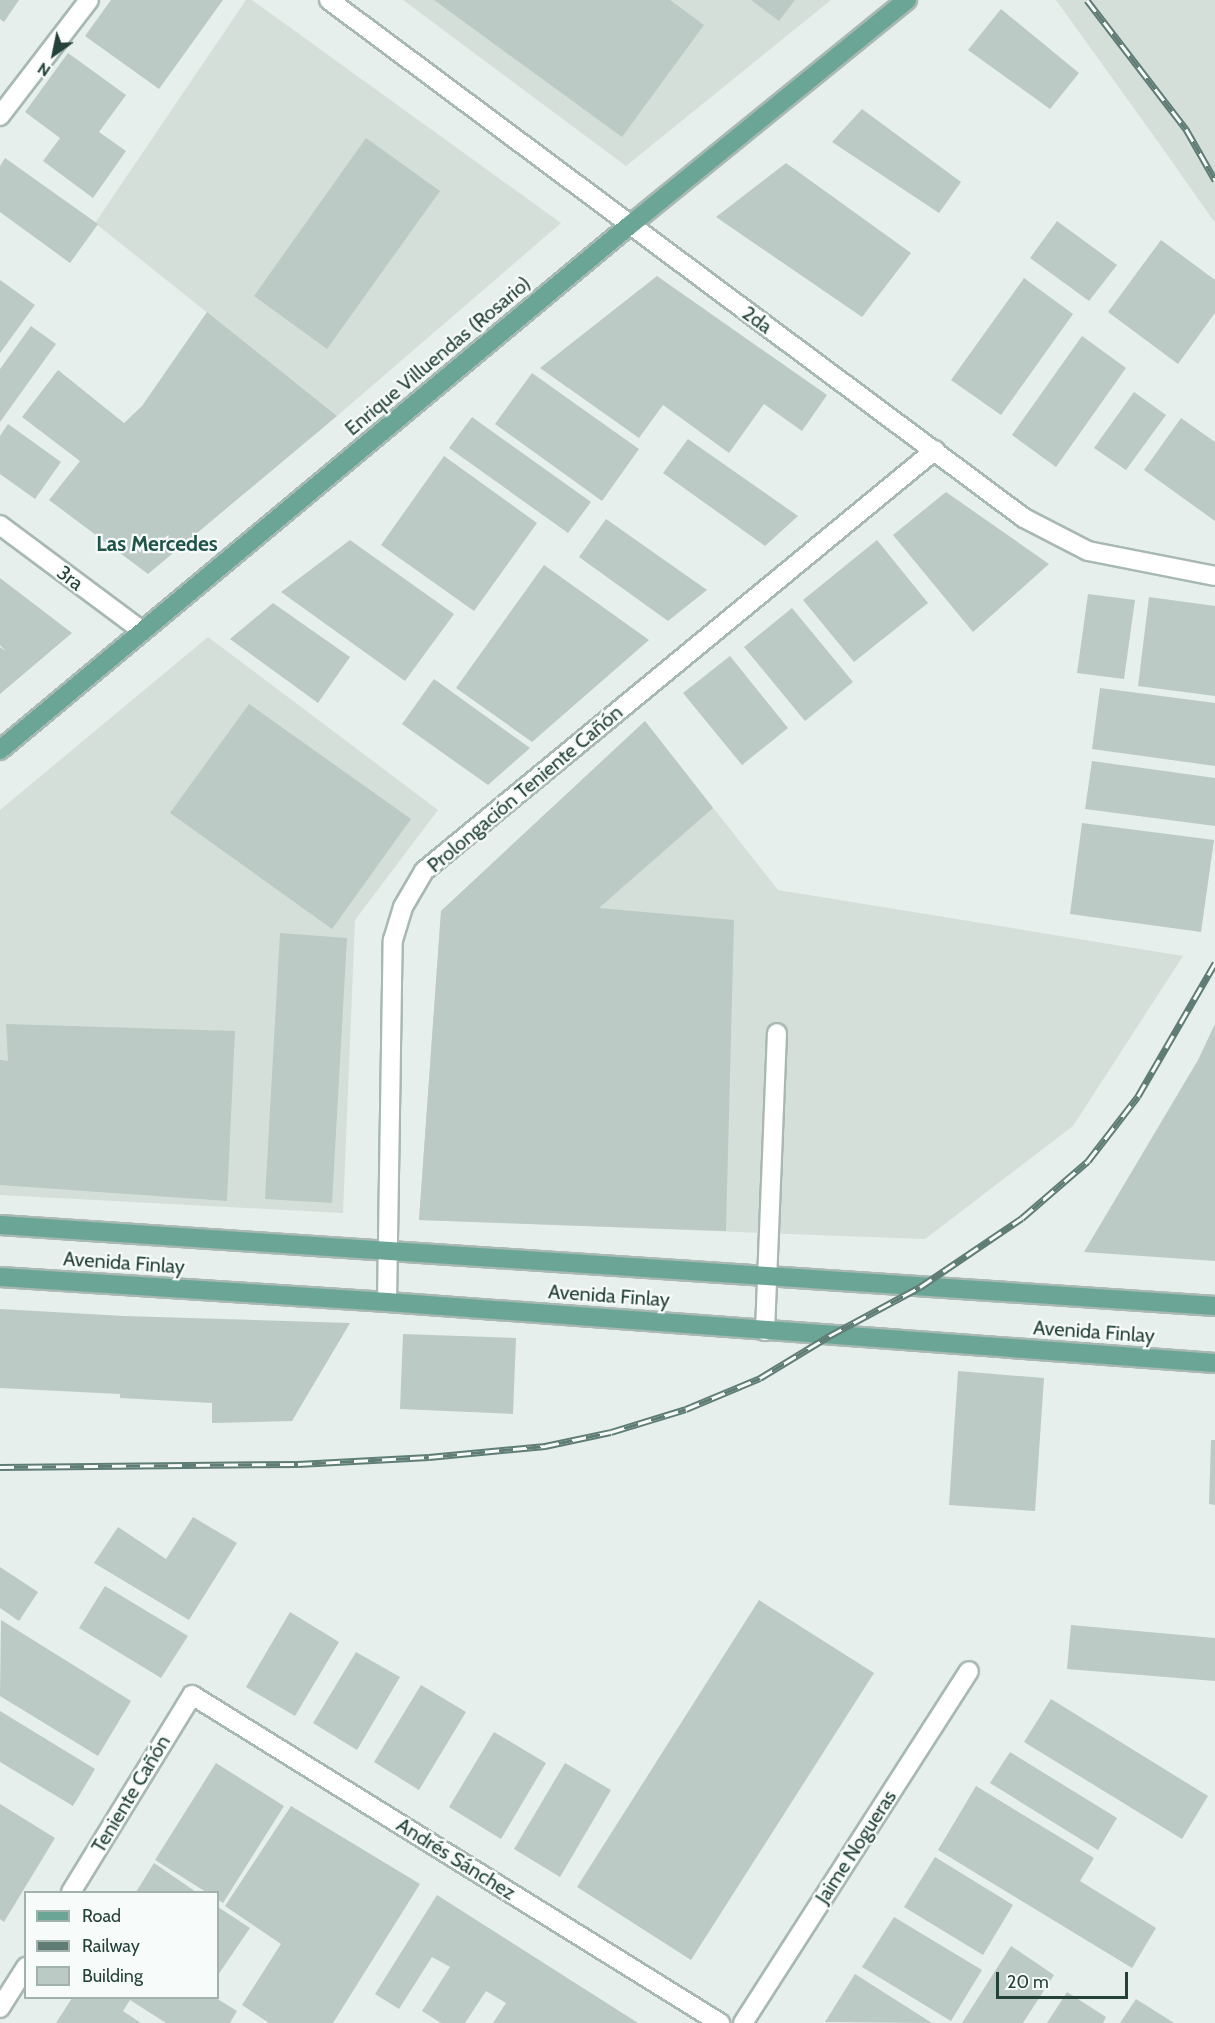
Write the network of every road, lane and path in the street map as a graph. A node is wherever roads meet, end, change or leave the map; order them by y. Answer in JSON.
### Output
{"nodes":[{"id":1,"x":89,"y":0,"type":"edge"},
{"id":2,"x":329,"y":0,"type":"edge"},
{"id":3,"x":907,"y":0,"type":"edge"},
{"id":4,"x":0,"y":116,"type":"edge"},
{"id":5,"x":630,"y":225,"type":"junction"},
{"id":6,"x":934,"y":450,"type":"junction"},
{"id":7,"x":0,"y":525,"type":"edge"},
{"id":8,"x":1215,"y":576,"type":"edge"},
{"id":9,"x":142,"y":631,"type":"junction"},
{"id":10,"x":0,"y":750,"type":"edge"},
{"id":11,"x":777,"y":1033,"type":"dead end"},
{"id":12,"x":0,"y":1225,"type":"edge"},
{"id":13,"x":388,"y":1249,"type":"junction"},
{"id":14,"x":766,"y":1276,"type":"junction"},
{"id":15,"x":0,"y":1277,"type":"edge"},
{"id":16,"x":387,"y":1302,"type":"junction"},
{"id":17,"x":1215,"y":1306,"type":"edge"},
{"id":18,"x":765,"y":1331,"type":"junction"},
{"id":19,"x":1215,"y":1363,"type":"edge"},
{"id":20,"x":969,"y":1671,"type":"dead end"},
{"id":21,"x":192,"y":1695,"type":"joint"},
{"id":22,"x":72,"y":1891,"type":"edge"},
{"id":23,"x":24,"y":1970,"type":"edge"},
{"id":24,"x":0,"y":2008,"type":"edge"},
{"id":25,"x":720,"y":2023,"type":"edge"},
{"id":26,"x":743,"y":2023,"type":"edge"}],
"edges":[{"from":1,"to":4,"type":"street"},
{"from":2,"to":5,"type":"street","name":"2da"},
{"from":3,"to":5,"type":"main road","name":"Enrique Villuendas (Rosario)"},
{"from":5,"to":6,"type":"street","name":"2da"},
{"from":5,"to":9,"type":"main road","name":"Enrique Villuendas (Rosario)"},
{"from":6,"to":8,"type":"street","name":"2da"},
{"from":6,"to":13,"type":"street","name":"Prolongación Teniente Cañón"},
{"from":7,"to":9,"type":"street","name":"3ra"},
{"from":9,"to":10,"type":"main road","name":"Enrique Villuendas (Rosario)"},
{"from":11,"to":14,"type":"street"},
{"from":12,"to":13,"type":"main road","name":"Avenida Finlay"},
{"from":13,"to":14,"type":"main road","name":"Avenida Finlay"},
{"from":13,"to":16,"type":"street","name":"Prolongación Teniente Cañón"},
{"from":14,"to":17,"type":"main road","name":"Avenida Finlay"},
{"from":14,"to":18,"type":"street"},
{"from":15,"to":16,"type":"main road","name":"Avenida Finlay"},
{"from":16,"to":18,"type":"main road","name":"Avenida Finlay"},
{"from":18,"to":19,"type":"main road","name":"Avenida Finlay"},
{"from":20,"to":26,"type":"street","name":"Jaime Nogueras"},
{"from":21,"to":22,"type":"street","name":"Teniente Cañón"},
{"from":21,"to":25,"type":"street","name":"Andrés Sánchez"},
{"from":23,"to":24,"type":"street"}]}
